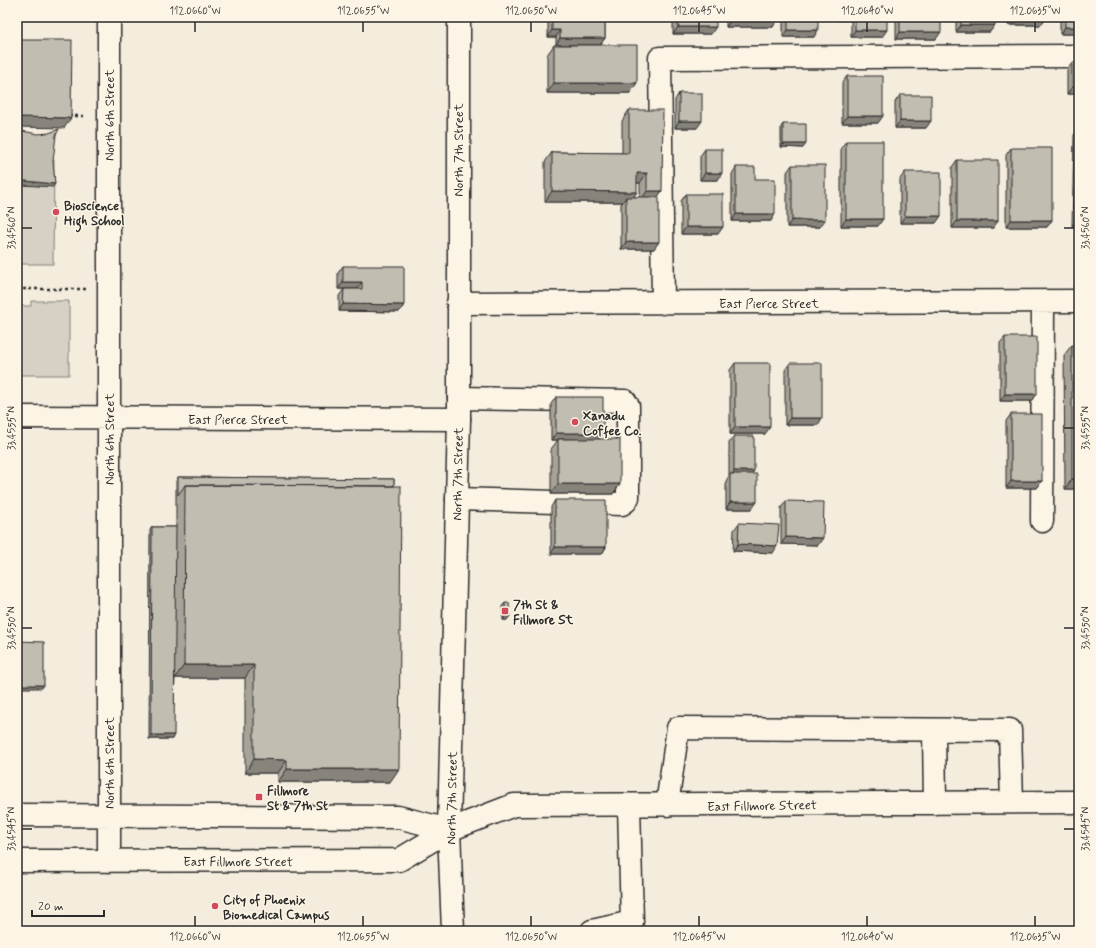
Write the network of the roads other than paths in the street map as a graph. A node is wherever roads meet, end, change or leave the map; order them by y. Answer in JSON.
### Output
{"nodes":[{"id":1,"x":109,"y":17,"type":"edge"},
{"id":2,"x":458,"y":17,"type":"edge"},
{"id":3,"x":1079,"y":56,"type":"edge"},
{"id":4,"x":1043,"y":302,"type":"junction"},
{"id":5,"x":1079,"y":302,"type":"edge"},
{"id":6,"x":458,"y":303,"type":"junction"},
{"id":7,"x":663,"y":303,"type":"junction"},
{"id":8,"x":458,"y":398,"type":"junction"},
{"id":9,"x":17,"y":417,"type":"edge"},
{"id":10,"x":109,"y":418,"type":"junction"},
{"id":11,"x":458,"y":419,"type":"junction"},
{"id":12,"x":457,"y":499,"type":"junction"},
{"id":13,"x":1042,"y":521,"type":"dead end"},
{"id":14,"x":934,"y":730,"type":"junction"},
{"id":15,"x":1012,"y":802,"type":"junction"},
{"id":16,"x":1079,"y":802,"type":"edge"},
{"id":17,"x":935,"y":803,"type":"junction"},
{"id":18,"x":629,"y":806,"type":"junction"},
{"id":19,"x":668,"y":806,"type":"junction"},
{"id":20,"x":17,"y":815,"type":"edge"},
{"id":21,"x":109,"y":815,"type":"junction"},
{"id":22,"x":450,"y":830,"type":"junction"},
{"id":23,"x":17,"y":861,"type":"edge"},
{"id":24,"x":109,"y":861,"type":"junction"},
{"id":25,"x":452,"y":931,"type":"edge"},
{"id":26,"x":592,"y":931,"type":"edge"}],
"edges":[{"from":1,"to":10,"type":"street","name":"North 6th Street"},
{"from":2,"to":6,"type":"street","name":"North 7th Street"},
{"from":3,"to":7,"type":"street"},
{"from":4,"to":5,"type":"street","name":"East Pierce Street"},
{"from":4,"to":7,"type":"street","name":"East Pierce Street"},
{"from":4,"to":13,"type":"street"},
{"from":6,"to":7,"type":"street","name":"East Pierce Street"},
{"from":6,"to":8,"type":"street","name":"North 7th Street"},
{"from":8,"to":11,"type":"street","name":"North 7th Street"},
{"from":8,"to":12,"type":"street"},
{"from":9,"to":10,"type":"street","name":"East Pierce Street"},
{"from":10,"to":11,"type":"street","name":"East Pierce Street"},
{"from":10,"to":21,"type":"street","name":"North 6th Street"},
{"from":11,"to":12,"type":"street","name":"North 7th Street"},
{"from":12,"to":22,"type":"street","name":"North 7th Street"},
{"from":14,"to":15,"type":"street"},
{"from":14,"to":17,"type":"street"},
{"from":14,"to":19,"type":"street"},
{"from":15,"to":16,"type":"street","name":"East Fillmore Street"},
{"from":15,"to":17,"type":"street","name":"East Fillmore Street"},
{"from":17,"to":19,"type":"street","name":"East Fillmore Street"},
{"from":18,"to":19,"type":"street","name":"East Fillmore Street"},
{"from":18,"to":22,"type":"street","name":"East Fillmore Street"},
{"from":18,"to":26,"type":"street"},
{"from":20,"to":21,"type":"street"},
{"from":21,"to":22,"type":"street"},
{"from":21,"to":24,"type":"street","name":"North 6th Street"},
{"from":22,"to":24,"type":"street","name":"East Fillmore Street"},
{"from":22,"to":25,"type":"street","name":"North 7th Street"},
{"from":23,"to":24,"type":"street","name":"East Fillmore Street"}]}
